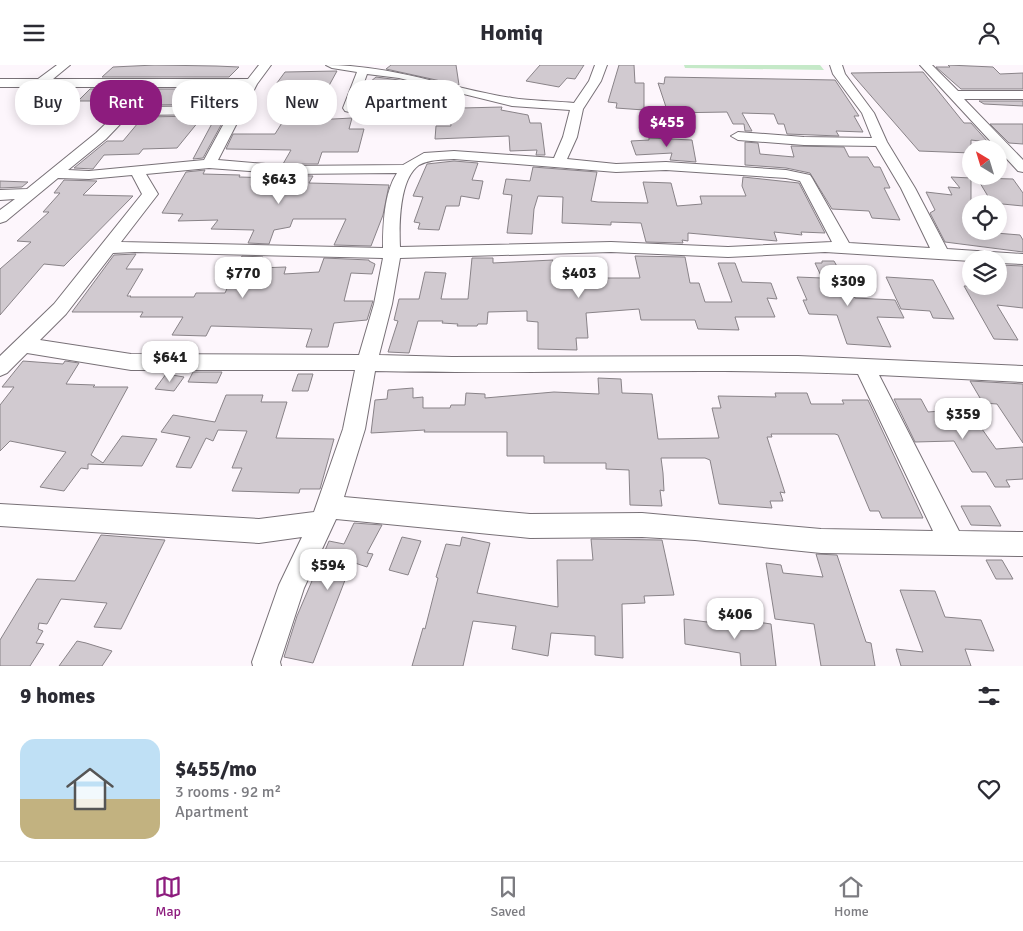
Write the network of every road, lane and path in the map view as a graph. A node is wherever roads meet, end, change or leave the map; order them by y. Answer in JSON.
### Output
{"nodes":[{"id":1,"x":64,"y":65,"type":"edge"},
{"id":2,"x":265,"y":65,"type":"edge"},
{"id":3,"x":332,"y":65,"type":"edge"},
{"id":4,"x":601,"y":65,"type":"edge"},
{"id":5,"x":836,"y":65,"type":"edge"},
{"id":6,"x":926,"y":65,"type":"edge"},
{"id":7,"x":363,"y":70,"type":"junction"},
{"id":8,"x":45,"y":80,"type":"edge"},
{"id":9,"x":253,"y":80,"type":"edge"},
{"id":10,"x":359,"y":80,"type":"edge"},
{"id":11,"x":0,"y":83,"type":"edge"},
{"id":12,"x":15,"y":83,"type":"edge"},
{"id":13,"x":955,"y":95,"type":"junction"},
{"id":14,"x":1023,"y":95,"type":"edge"},
{"id":15,"x":577,"y":107,"type":"junction"},
{"id":16,"x":111,"y":125,"type":"edge"},
{"id":17,"x":228,"y":125,"type":"edge"},
{"id":18,"x":738,"y":136,"type":"dead end"},
{"id":19,"x":880,"y":142,"type":"junction"},
{"id":20,"x":559,"y":163,"type":"junction"},
{"id":21,"x":208,"y":164,"type":"junction"},
{"id":22,"x":1023,"y":168,"type":"edge"},
{"id":23,"x":140,"y":169,"type":"junction"},
{"id":24,"x":407,"y":169,"type":"junction"},
{"id":25,"x":56,"y":174,"type":"junction"},
{"id":26,"x":30,"y":193,"type":"junction"},
{"id":27,"x":0,"y":195,"type":"edge"},
{"id":28,"x":0,"y":218,"type":"edge"},
{"id":29,"x":108,"y":248,"type":"junction"},
{"id":30,"x":843,"y":248,"type":"junction"},
{"id":31,"x":392,"y":253,"type":"junction"},
{"id":32,"x":941,"y":254,"type":"junction"},
{"id":33,"x":1023,"y":259,"type":"edge"},
{"id":34,"x":22,"y":345,"type":"junction"},
{"id":35,"x":367,"y":362,"type":"junction"},
{"id":36,"x":0,"y":368,"type":"edge"},
{"id":37,"x":865,"y":368,"type":"junction"},
{"id":38,"x":1023,"y":374,"type":"edge"},
{"id":39,"x":0,"y":515,"type":"edge"},
{"id":40,"x":325,"y":515,"type":"junction"},
{"id":41,"x":951,"y":541,"type":"junction"},
{"id":42,"x":1023,"y":544,"type":"edge"},
{"id":43,"x":267,"y":666,"type":"edge"}],
"edges":[{"from":1,"to":8,"type":"street"},
{"from":2,"to":9,"type":"street"},
{"from":3,"to":7,"type":"street"},
{"from":4,"to":15,"type":"street"},
{"from":5,"to":19,"type":"street"},
{"from":6,"to":13,"type":"street"},
{"from":7,"to":10,"type":"street"},
{"from":7,"to":15,"type":"street"},
{"from":11,"to":12,"type":"street"},
{"from":13,"to":14,"type":"street"},
{"from":13,"to":22,"type":"street"},
{"from":15,"to":20,"type":"street"},
{"from":16,"to":25,"type":"street"},
{"from":17,"to":21,"type":"street"},
{"from":18,"to":19,"type":"street"},
{"from":19,"to":32,"type":"street"},
{"from":20,"to":24,"type":"street"},
{"from":20,"to":30,"type":"street"},
{"from":21,"to":23,"type":"street"},
{"from":21,"to":24,"type":"street"},
{"from":23,"to":25,"type":"street"},
{"from":23,"to":29,"type":"street"},
{"from":24,"to":31,"type":"street"},
{"from":25,"to":26,"type":"street"},
{"from":26,"to":27,"type":"street"},
{"from":26,"to":28,"type":"street"},
{"from":29,"to":31,"type":"street"},
{"from":29,"to":34,"type":"street"},
{"from":30,"to":31,"type":"street"},
{"from":30,"to":32,"type":"street"},
{"from":31,"to":35,"type":"street"},
{"from":32,"to":33,"type":"street"},
{"from":34,"to":35,"type":"street"},
{"from":34,"to":36,"type":"street"},
{"from":35,"to":37,"type":"street"},
{"from":35,"to":40,"type":"street"},
{"from":37,"to":38,"type":"street"},
{"from":37,"to":41,"type":"street"},
{"from":39,"to":40,"type":"street"},
{"from":40,"to":41,"type":"street"},
{"from":40,"to":43,"type":"street"},
{"from":41,"to":42,"type":"street"}]}
